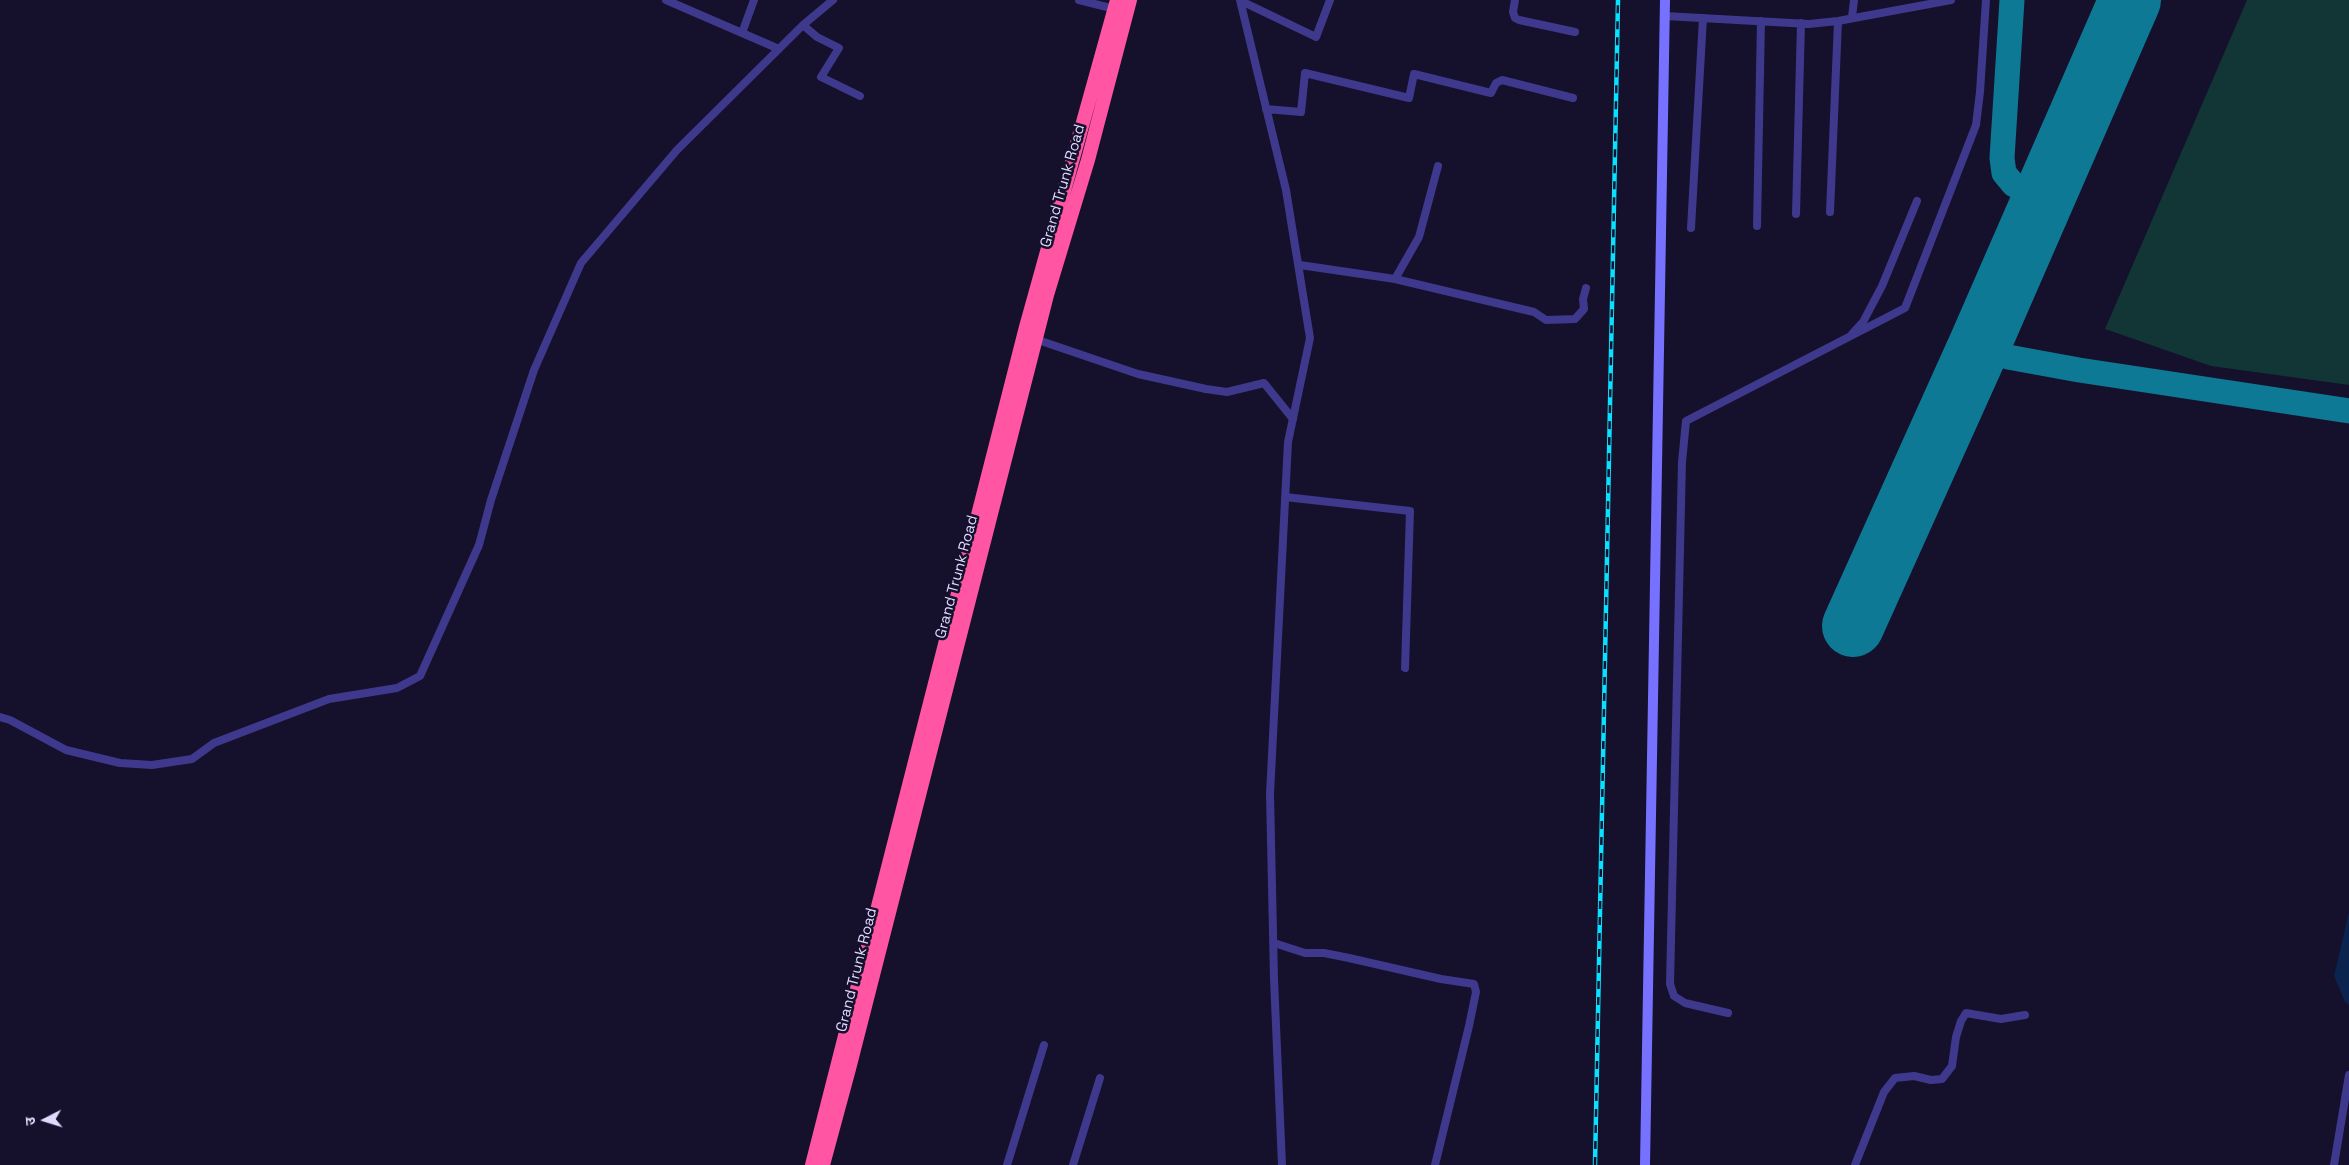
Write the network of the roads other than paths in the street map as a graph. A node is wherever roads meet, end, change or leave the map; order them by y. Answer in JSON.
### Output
{"nodes":[{"id":1,"x":666,"y":0,"type":"edge"},
{"id":2,"x":754,"y":0,"type":"edge"},
{"id":3,"x":833,"y":0,"type":"edge"},
{"id":4,"x":1079,"y":0,"type":"edge"},
{"id":5,"x":1130,"y":0,"type":"edge"},
{"id":6,"x":1240,"y":0,"type":"edge"},
{"id":7,"x":1330,"y":0,"type":"edge"},
{"id":8,"x":1516,"y":0,"type":"edge"},
{"id":9,"x":1665,"y":0,"type":"edge"},
{"id":10,"x":1854,"y":0,"type":"edge"},
{"id":11,"x":1951,"y":0,"type":"edge"},
{"id":12,"x":1986,"y":0,"type":"edge"},
{"id":13,"x":1116,"y":4,"type":"edge"},
{"id":14,"x":1665,"y":16,"type":"junction"},
{"id":15,"x":1852,"y":17,"type":"junction"},
{"id":16,"x":1703,"y":18,"type":"junction"},
{"id":17,"x":1761,"y":21,"type":"junction"},
{"id":18,"x":1838,"y":21,"type":"junction"},
{"id":19,"x":1802,"y":23,"type":"junction"},
{"id":20,"x":803,"y":25,"type":"junction"},
{"id":21,"x":1575,"y":32,"type":"dead end"},
{"id":22,"x":742,"y":33,"type":"junction"},
{"id":23,"x":778,"y":49,"type":"junction"},
{"id":24,"x":860,"y":96,"type":"dead end"},
{"id":25,"x":1573,"y":98,"type":"dead end"},
{"id":26,"x":1266,"y":109,"type":"junction"},
{"id":27,"x":1438,"y":166,"type":"dead end"},
{"id":28,"x":1917,"y":202,"type":"dead end"},
{"id":29,"x":1830,"y":212,"type":"dead end"},
{"id":30,"x":1796,"y":214,"type":"dead end"},
{"id":31,"x":1757,"y":226,"type":"dead end"},
{"id":32,"x":1691,"y":228,"type":"dead end"},
{"id":33,"x":1300,"y":265,"type":"junction"},
{"id":34,"x":1394,"y":279,"type":"junction"},
{"id":35,"x":1586,"y":288,"type":"dead end"},
{"id":36,"x":1036,"y":339,"type":"junction"},
{"id":37,"x":1847,"y":339,"type":"junction"},
{"id":38,"x":1293,"y":419,"type":"junction"},
{"id":39,"x":1285,"y":497,"type":"junction"},
{"id":40,"x":1405,"y":668,"type":"dead end"},
{"id":41,"x":0,"y":717,"type":"edge"},
{"id":42,"x":1274,"y":943,"type":"junction"},
{"id":43,"x":1728,"y":1014,"type":"dead end"},
{"id":44,"x":2025,"y":1015,"type":"dead end"},
{"id":45,"x":1044,"y":1045,"type":"dead end"},
{"id":46,"x":2349,"y":1075,"type":"edge"},
{"id":47,"x":1100,"y":1078,"type":"dead end"},
{"id":48,"x":812,"y":1165,"type":"edge"},
{"id":49,"x":823,"y":1165,"type":"edge"},
{"id":50,"x":1007,"y":1165,"type":"edge"},
{"id":51,"x":1072,"y":1165,"type":"edge"},
{"id":52,"x":1282,"y":1165,"type":"edge"},
{"id":53,"x":1435,"y":1165,"type":"edge"},
{"id":54,"x":1645,"y":1165,"type":"edge"},
{"id":55,"x":1855,"y":1165,"type":"edge"},
{"id":56,"x":2334,"y":1165,"type":"edge"}],
"edges":[{"from":1,"to":22,"type":"street"},
{"from":2,"to":22,"type":"street"},
{"from":3,"to":20,"type":"street"},
{"from":4,"to":13,"type":"street"},
{"from":5,"to":36,"type":"highway","name":"Grand Trunk Road"},
{"from":6,"to":7,"type":"street"},
{"from":6,"to":26,"type":"street"},
{"from":8,"to":21,"type":"street"},
{"from":9,"to":14,"type":"main road"},
{"from":10,"to":15,"type":"street"},
{"from":11,"to":15,"type":"street"},
{"from":12,"to":37,"type":"street"},
{"from":13,"to":48,"type":"highway","name":"Grand Trunk Road"},
{"from":14,"to":16,"type":"street"},
{"from":14,"to":54,"type":"main road"},
{"from":15,"to":18,"type":"street"},
{"from":16,"to":17,"type":"street"},
{"from":16,"to":32,"type":"street"},
{"from":17,"to":19,"type":"street"},
{"from":17,"to":31,"type":"street"},
{"from":18,"to":19,"type":"street"},
{"from":18,"to":29,"type":"street"},
{"from":19,"to":30,"type":"street"},
{"from":20,"to":23,"type":"street"},
{"from":20,"to":24,"type":"street"},
{"from":22,"to":23,"type":"street"},
{"from":23,"to":41,"type":"street"},
{"from":25,"to":26,"type":"street"},
{"from":26,"to":33,"type":"street"},
{"from":27,"to":34,"type":"street"},
{"from":28,"to":37,"type":"street"},
{"from":33,"to":34,"type":"street"},
{"from":33,"to":38,"type":"street"},
{"from":34,"to":35,"type":"street"},
{"from":36,"to":38,"type":"street"},
{"from":36,"to":49,"type":"highway","name":"Grand Trunk Road"},
{"from":37,"to":43,"type":"street"},
{"from":38,"to":39,"type":"street"},
{"from":39,"to":40,"type":"street"},
{"from":39,"to":42,"type":"street"},
{"from":42,"to":52,"type":"street"},
{"from":42,"to":53,"type":"street"},
{"from":44,"to":55,"type":"street"},
{"from":45,"to":50,"type":"street"},
{"from":46,"to":56,"type":"street"},
{"from":47,"to":51,"type":"street"}]}
